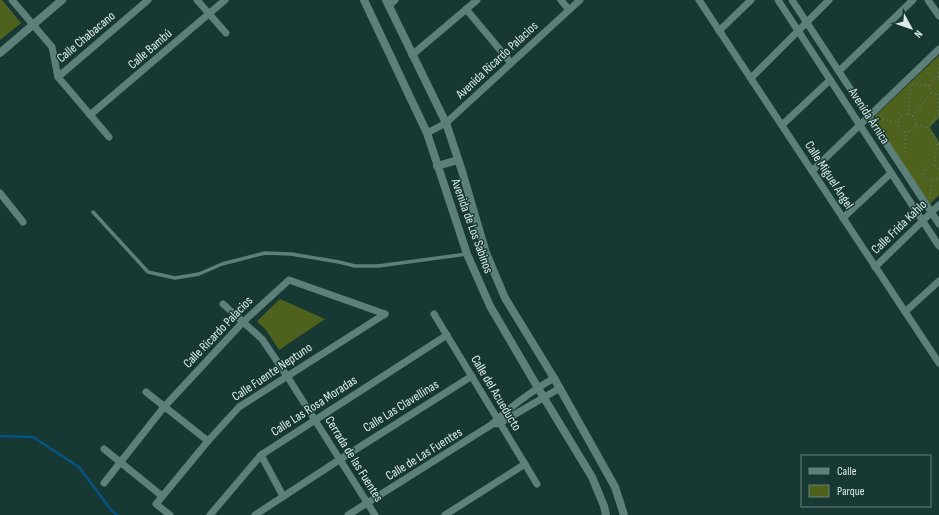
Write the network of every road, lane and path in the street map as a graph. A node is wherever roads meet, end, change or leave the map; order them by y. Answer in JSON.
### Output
{"nodes":[{"id":1,"x":12,"y":0,"type":"edge"},
{"id":2,"x":62,"y":0,"type":"edge"},
{"id":3,"x":148,"y":0,"type":"edge"},
{"id":4,"x":197,"y":0,"type":"edge"},
{"id":5,"x":225,"y":0,"type":"edge"},
{"id":6,"x":364,"y":0,"type":"edge"},
{"id":7,"x":477,"y":0,"type":"edge"},
{"id":8,"x":561,"y":0,"type":"edge"},
{"id":9,"x":580,"y":0,"type":"edge"},
{"id":10,"x":699,"y":0,"type":"edge"},
{"id":11,"x":751,"y":0,"type":"edge"},
{"id":12,"x":778,"y":0,"type":"edge"},
{"id":13,"x":792,"y":0,"type":"edge"},
{"id":14,"x":830,"y":0,"type":"edge"},
{"id":15,"x":913,"y":0,"type":"edge"},
{"id":16,"x":928,"y":0,"type":"edge"},
{"id":17,"x":390,"y":2,"type":"edge"},
{"id":18,"x":466,"y":9,"type":"junction"},
{"id":19,"x":569,"y":10,"type":"junction"},
{"id":20,"x":209,"y":14,"type":"junction"},
{"id":21,"x":939,"y":16,"type":"edge"},
{"id":22,"x":807,"y":22,"type":"junction"},
{"id":23,"x":34,"y":24,"type":"junction"},
{"id":24,"x":720,"y":31,"type":"junction"},
{"id":25,"x":798,"y":31,"type":"junction"},
{"id":26,"x":226,"y":33,"type":"dead end"},
{"id":27,"x":939,"y":49,"type":"edge"},
{"id":28,"x":0,"y":53,"type":"edge"},
{"id":29,"x":412,"y":55,"type":"junction"},
{"id":30,"x":939,"y":60,"type":"edge"},
{"id":31,"x":511,"y":63,"type":"junction"},
{"id":32,"x":839,"y":71,"type":"junction"},
{"id":33,"x":58,"y":77,"type":"junction"},
{"id":34,"x":938,"y":77,"type":"edge"},
{"id":35,"x":751,"y":78,"type":"junction"},
{"id":36,"x":830,"y":80,"type":"junction"},
{"id":37,"x":929,"y":86,"type":"junction"},
{"id":38,"x":932,"y":92,"type":"junction"},
{"id":39,"x":938,"y":94,"type":"edge"},
{"id":40,"x":908,"y":114,"type":"junction"},
{"id":41,"x":90,"y":115,"type":"junction"},
{"id":42,"x":913,"y":116,"type":"junction"},
{"id":43,"x":871,"y":117,"type":"junction"},
{"id":44,"x":939,"y":117,"type":"edge"},
{"id":45,"x":899,"y":122,"type":"junction"},
{"id":46,"x":446,"y":123,"type":"junction"},
{"id":47,"x":782,"y":125,"type":"junction"},
{"id":48,"x":860,"y":125,"type":"junction"},
{"id":49,"x":915,"y":125,"type":"junction"},
{"id":50,"x":928,"y":127,"type":"junction"},
{"id":51,"x":906,"y":131,"type":"junction"},
{"id":52,"x":426,"y":133,"type":"junction"},
{"id":53,"x":109,"y":137,"type":"dead end"},
{"id":54,"x":937,"y":142,"type":"junction"},
{"id":55,"x":939,"y":146,"type":"edge"},
{"id":56,"x":458,"y":160,"type":"junction"},
{"id":57,"x":903,"y":162,"type":"dead end"},
{"id":58,"x":934,"y":165,"type":"junction"},
{"id":59,"x":437,"y":166,"type":"junction"},
{"id":60,"x":939,"y":169,"type":"edge"},
{"id":61,"x":812,"y":171,"type":"junction"},
{"id":62,"x":891,"y":173,"type":"junction"},
{"id":63,"x":925,"y":174,"type":"junction"},
{"id":64,"x":913,"y":176,"type":"dead end"},
{"id":65,"x":939,"y":177,"type":"edge"},
{"id":66,"x":932,"y":180,"type":"junction"},
{"id":67,"x":0,"y":193,"type":"edge"},
{"id":68,"x":930,"y":202,"type":"dead end"},
{"id":69,"x":939,"y":205,"type":"edge"},
{"id":70,"x":93,"y":212,"type":"dead end"},
{"id":71,"x":931,"y":212,"type":"junction"},
{"id":72,"x":843,"y":218,"type":"junction"},
{"id":73,"x":922,"y":221,"type":"junction"},
{"id":74,"x":23,"y":222,"type":"dead end"},
{"id":75,"x":939,"y":224,"type":"edge"},
{"id":76,"x":939,"y":246,"type":"edge"},
{"id":77,"x":467,"y":254,"type":"junction"},
{"id":78,"x":875,"y":267,"type":"junction"},
{"id":79,"x":939,"y":280,"type":"edge"},
{"id":80,"x":223,"y":304,"type":"dead end"},
{"id":81,"x":905,"y":312,"type":"junction"},
{"id":82,"x":385,"y":314,"type":"joint"},
{"id":83,"x":434,"y":314,"type":"dead end"},
{"id":84,"x":243,"y":322,"type":"junction"},
{"id":85,"x":447,"y":335,"type":"junction"},
{"id":86,"x":938,"y":358,"type":"edge"},
{"id":87,"x":287,"y":376,"type":"junction"},
{"id":88,"x":472,"y":376,"type":"junction"},
{"id":89,"x":554,"y":378,"type":"junction"},
{"id":90,"x":538,"y":388,"type":"junction"},
{"id":91,"x":560,"y":388,"type":"junction"},
{"id":92,"x":146,"y":392,"type":"dead end"},
{"id":93,"x":544,"y":398,"type":"junction"},
{"id":94,"x":164,"y":407,"type":"junction"},
{"id":95,"x":315,"y":421,"type":"junction"},
{"id":96,"x":499,"y":421,"type":"junction"},
{"id":97,"x":208,"y":441,"type":"junction"},
{"id":98,"x":104,"y":449,"type":"dead end"},
{"id":99,"x":261,"y":455,"type":"junction"},
{"id":100,"x":339,"y":460,"type":"junction"},
{"id":101,"x":120,"y":461,"type":"junction"},
{"id":102,"x":525,"y":464,"type":"junction"},
{"id":103,"x":104,"y":483,"type":"dead end"},
{"id":104,"x":537,"y":484,"type":"dead end"},
{"id":105,"x":162,"y":496,"type":"junction"},
{"id":106,"x":283,"y":496,"type":"junction"},
{"id":107,"x":368,"y":504,"type":"junction"},
{"id":108,"x":170,"y":515,"type":"edge"},
{"id":109,"x":210,"y":515,"type":"edge"},
{"id":110,"x":255,"y":515,"type":"edge"},
{"id":111,"x":348,"y":515,"type":"edge"},
{"id":112,"x":375,"y":515,"type":"edge"},
{"id":113,"x":445,"y":515,"type":"edge"},
{"id":114,"x":606,"y":515,"type":"edge"},
{"id":115,"x":624,"y":515,"type":"edge"}],
"edges":[{"from":1,"to":23,"type":"street"},
{"from":2,"to":23,"type":"street"},
{"from":3,"to":33,"type":"street","name":"Calle Chabacano"},
{"from":4,"to":20,"type":"street"},
{"from":5,"to":20,"type":"street","name":"Calle Bambú"},
{"from":6,"to":52,"type":"street","name":"Avenida de Los Sabinos"},
{"from":7,"to":18,"type":"street"},
{"from":8,"to":19,"type":"street"},
{"from":9,"to":19,"type":"street","name":"Avenida Ricardo Palacios"},
{"from":10,"to":24,"type":"street","name":"Calle Miguel Ángel"},
{"from":11,"to":24,"type":"street"},
{"from":12,"to":25,"type":"street","name":"Avenida Árnica"},
{"from":13,"to":22,"type":"street","name":"Avenida Árnica"},
{"from":14,"to":22,"type":"street"},
{"from":15,"to":32,"type":"street"},
{"from":16,"to":21,"type":"street"},
{"from":17,"to":29,"type":"street","name":"Avenida de Los Sabinos"},
{"from":18,"to":29,"type":"street"},
{"from":18,"to":31,"type":"street"},
{"from":19,"to":31,"type":"street","name":"Avenida Ricardo Palacios"},
{"from":20,"to":26,"type":"street"},
{"from":20,"to":41,"type":"street","name":"Calle Bambú"},
{"from":22,"to":25,"type":"street"},
{"from":22,"to":32,"type":"street","name":"Avenida Árnica"},
{"from":23,"to":28,"type":"street"},
{"from":23,"to":33,"type":"street"},
{"from":24,"to":35,"type":"street","name":"Calle Miguel Ángel"},
{"from":25,"to":35,"type":"street"},
{"from":25,"to":36,"type":"street","name":"Avenida Árnica"},
{"from":27,"to":43,"type":"street"},
{"from":29,"to":46,"type":"street","name":"Avenida de Los Sabinos"},
{"from":30,"to":34,"type":"path"},
{"from":31,"to":46,"type":"street","name":"Avenida Ricardo Palacios"},
{"from":32,"to":43,"type":"street","name":"Avenida Árnica"},
{"from":33,"to":41,"type":"street"},
{"from":34,"to":37,"type":"path"},
{"from":35,"to":47,"type":"street","name":"Calle Miguel Ángel"},
{"from":36,"to":47,"type":"street"},
{"from":36,"to":48,"type":"street","name":"Avenida Árnica"},
{"from":37,"to":38,"type":"path"},
{"from":37,"to":40,"type":"path"},
{"from":38,"to":39,"type":"path"},
{"from":38,"to":42,"type":"path"},
{"from":39,"to":44,"type":"path"},
{"from":40,"to":42,"type":"path"},
{"from":40,"to":45,"type":"path"},
{"from":41,"to":53,"type":"street"},
{"from":42,"to":49,"type":"path"},
{"from":43,"to":45,"type":"path"},
{"from":43,"to":48,"type":"street"},
{"from":43,"to":71,"type":"street","name":"Avenida Árnica"},
{"from":44,"to":50,"type":"path"},
{"from":45,"to":51,"type":"path"},
{"from":46,"to":52,"type":"street","name":"Avenida Ricardo Palacios"},
{"from":46,"to":56,"type":"street","name":"Avenida de Los Sabinos"},
{"from":47,"to":61,"type":"street","name":"Calle Miguel Ángel"},
{"from":48,"to":61,"type":"street"},
{"from":48,"to":62,"type":"street","name":"Avenida Árnica"},
{"from":49,"to":50,"type":"path"},
{"from":49,"to":51,"type":"path"},
{"from":50,"to":54,"type":"path"},
{"from":51,"to":57,"type":"path"},
{"from":52,"to":59,"type":"street","name":"Avenida de Los Sabinos"},
{"from":54,"to":55,"type":"path"},
{"from":54,"to":58,"type":"path"},
{"from":56,"to":59,"type":"street"},
{"from":56,"to":89,"type":"street","name":"Avenida de Los Sabinos"},
{"from":58,"to":60,"type":"path"},
{"from":58,"to":63,"type":"path"},
{"from":59,"to":77,"type":"street","name":"Avenida de Los Sabinos"},
{"from":61,"to":72,"type":"street","name":"Calle Miguel Ángel"},
{"from":62,"to":72,"type":"street"},
{"from":62,"to":73,"type":"street","name":"Avenida Árnica"},
{"from":63,"to":64,"type":"path"},
{"from":63,"to":66,"type":"path"},
{"from":65,"to":66,"type":"path"},
{"from":66,"to":68,"type":"path"},
{"from":67,"to":74,"type":"street"},
{"from":69,"to":71,"type":"street","name":"Calle Frida Kahlo"},
{"from":70,"to":77,"type":"lane"},
{"from":71,"to":73,"type":"street","name":"Calle Frida Kahlo"},
{"from":71,"to":75,"type":"street","name":"Avenida Árnica"},
{"from":72,"to":78,"type":"street","name":"Calle Miguel Ángel"},
{"from":73,"to":76,"type":"street","name":"Avenida Árnica"},
{"from":73,"to":78,"type":"street","name":"Calle Frida Kahlo"},
{"from":77,"to":90,"type":"street","name":"Avenida de Los Sabinos"},
{"from":78,"to":81,"type":"street","name":"Calle Miguel Ángel"},
{"from":79,"to":81,"type":"street"},
{"from":80,"to":84,"type":"street","name":"Cerrada de las Fuentes"},
{"from":81,"to":86,"type":"street","name":"Calle Miguel Ángel"},
{"from":82,"to":84,"type":"street","name":"Calle Ricardo Palacios"},
{"from":82,"to":87,"type":"street","name":"Calle Fuente Neptuno"},
{"from":83,"to":85,"type":"street","name":"Calle del Acueducto"},
{"from":84,"to":87,"type":"street","name":"Cerrada de las Fuentes"},
{"from":84,"to":94,"type":"street","name":"Calle Ricardo Palacios"},
{"from":85,"to":88,"type":"street","name":"Calle del Acueducto"},
{"from":85,"to":95,"type":"street","name":"Calle Las Rosa Moradas"},
{"from":87,"to":95,"type":"street","name":"Cerrada de las Fuentes"},
{"from":87,"to":97,"type":"street","name":"Calle Fuente Neptuno"},
{"from":88,"to":96,"type":"street","name":"Calle del Acueducto"},
{"from":88,"to":100,"type":"street","name":"Calle Las Clavellinas"},
{"from":89,"to":90,"type":"street"},
{"from":89,"to":91,"type":"street","name":"Avenida de Los Sabinos"},
{"from":90,"to":93,"type":"street","name":"Avenida de Los Sabinos"},
{"from":90,"to":96,"type":"street"},
{"from":91,"to":93,"type":"street"},
{"from":91,"to":115,"type":"street","name":"Avenida de Los Sabinos"},
{"from":92,"to":94,"type":"street"},
{"from":93,"to":96,"type":"street"},
{"from":93,"to":114,"type":"street","name":"Avenida de Los Sabinos"},
{"from":94,"to":97,"type":"street"},
{"from":94,"to":101,"type":"street","name":"Calle Ricardo Palacios"},
{"from":95,"to":99,"type":"street","name":"Calle Las Rosa Moradas"},
{"from":95,"to":100,"type":"street","name":"Cerrada de las Fuentes"},
{"from":96,"to":102,"type":"street","name":"Calle del Acueducto"},
{"from":96,"to":107,"type":"street","name":"Calle de Las Fuentes"},
{"from":97,"to":105,"type":"street","name":"Calle Fuente Neptuno"},
{"from":98,"to":101,"type":"street"},
{"from":99,"to":106,"type":"street"},
{"from":99,"to":109,"type":"street","name":"Calle Las Rosa Moradas"},
{"from":100,"to":106,"type":"street","name":"Calle Las Clavellinas"},
{"from":100,"to":107,"type":"street","name":"Cerrada de las Fuentes"},
{"from":101,"to":103,"type":"street","name":"Calle Ricardo Palacios"},
{"from":101,"to":105,"type":"street"},
{"from":102,"to":104,"type":"street","name":"Calle del Acueducto"},
{"from":102,"to":113,"type":"street"},
{"from":105,"to":108,"type":"street","name":"Calle Fuente Neptuno"},
{"from":106,"to":110,"type":"street","name":"Calle Las Clavellinas"},
{"from":107,"to":111,"type":"street","name":"Calle de Las Fuentes"},
{"from":107,"to":112,"type":"street","name":"Cerrada de las Fuentes"}]}
